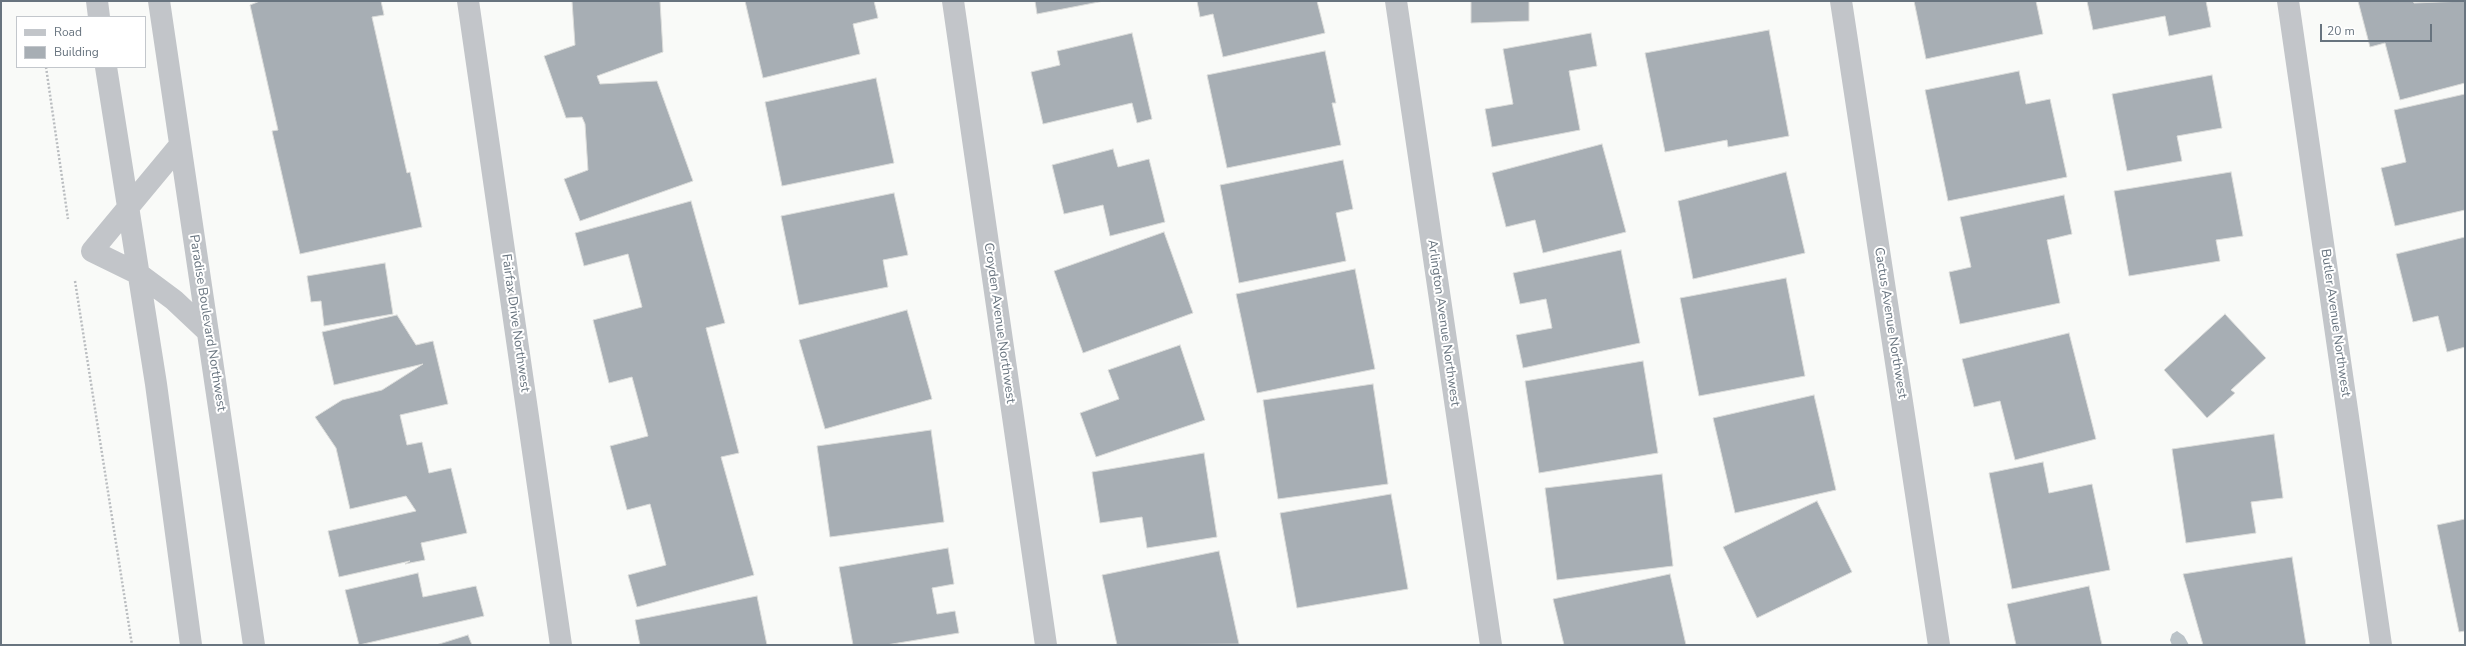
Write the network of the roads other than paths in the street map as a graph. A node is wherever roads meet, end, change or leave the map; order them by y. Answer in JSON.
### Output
{"nodes":[{"id":1,"x":97,"y":1,"type":"edge"},
{"id":2,"x":159,"y":1,"type":"edge"},
{"id":3,"x":468,"y":1,"type":"edge"},
{"id":4,"x":952,"y":1,"type":"edge"},
{"id":5,"x":1396,"y":1,"type":"edge"},
{"id":6,"x":1841,"y":1,"type":"edge"},
{"id":7,"x":2288,"y":1,"type":"edge"},
{"id":8,"x":99,"y":16,"type":"edge"},
{"id":9,"x":106,"y":68,"type":"edge"},
{"id":10,"x":180,"y":145,"type":"junction"},
{"id":11,"x":129,"y":209,"type":"junction"},
{"id":12,"x":139,"y":274,"type":"junction"},
{"id":13,"x":208,"y":332,"type":"junction"},
{"id":14,"x":191,"y":645,"type":"edge"},
{"id":15,"x":254,"y":645,"type":"edge"},
{"id":16,"x":561,"y":645,"type":"edge"},
{"id":17,"x":1046,"y":645,"type":"edge"},
{"id":18,"x":1491,"y":645,"type":"edge"},
{"id":19,"x":1939,"y":645,"type":"edge"},
{"id":20,"x":2381,"y":645,"type":"edge"}],
"edges":[{"from":1,"to":8,"type":"street"},
{"from":2,"to":10,"type":"street","name":"Paradise Boulevard Northwest"},
{"from":3,"to":16,"type":"street","name":"Fairfax Drive Northwest"},
{"from":4,"to":17,"type":"street","name":"Croyden Avenue Northwest"},
{"from":5,"to":18,"type":"street","name":"Arlington Avenue Northwest"},
{"from":6,"to":19,"type":"street","name":"Cactus Avenue Northwest"},
{"from":7,"to":20,"type":"street","name":"Butler Avenue Northwest"},
{"from":9,"to":11,"type":"street"},
{"from":10,"to":11,"type":"street"},
{"from":10,"to":13,"type":"street","name":"Paradise Boulevard Northwest"},
{"from":11,"to":12,"type":"street"},
{"from":11,"to":12,"type":"street"},
{"from":12,"to":13,"type":"street"},
{"from":12,"to":14,"type":"street"},
{"from":13,"to":15,"type":"street","name":"Paradise Boulevard Northwest"}]}
